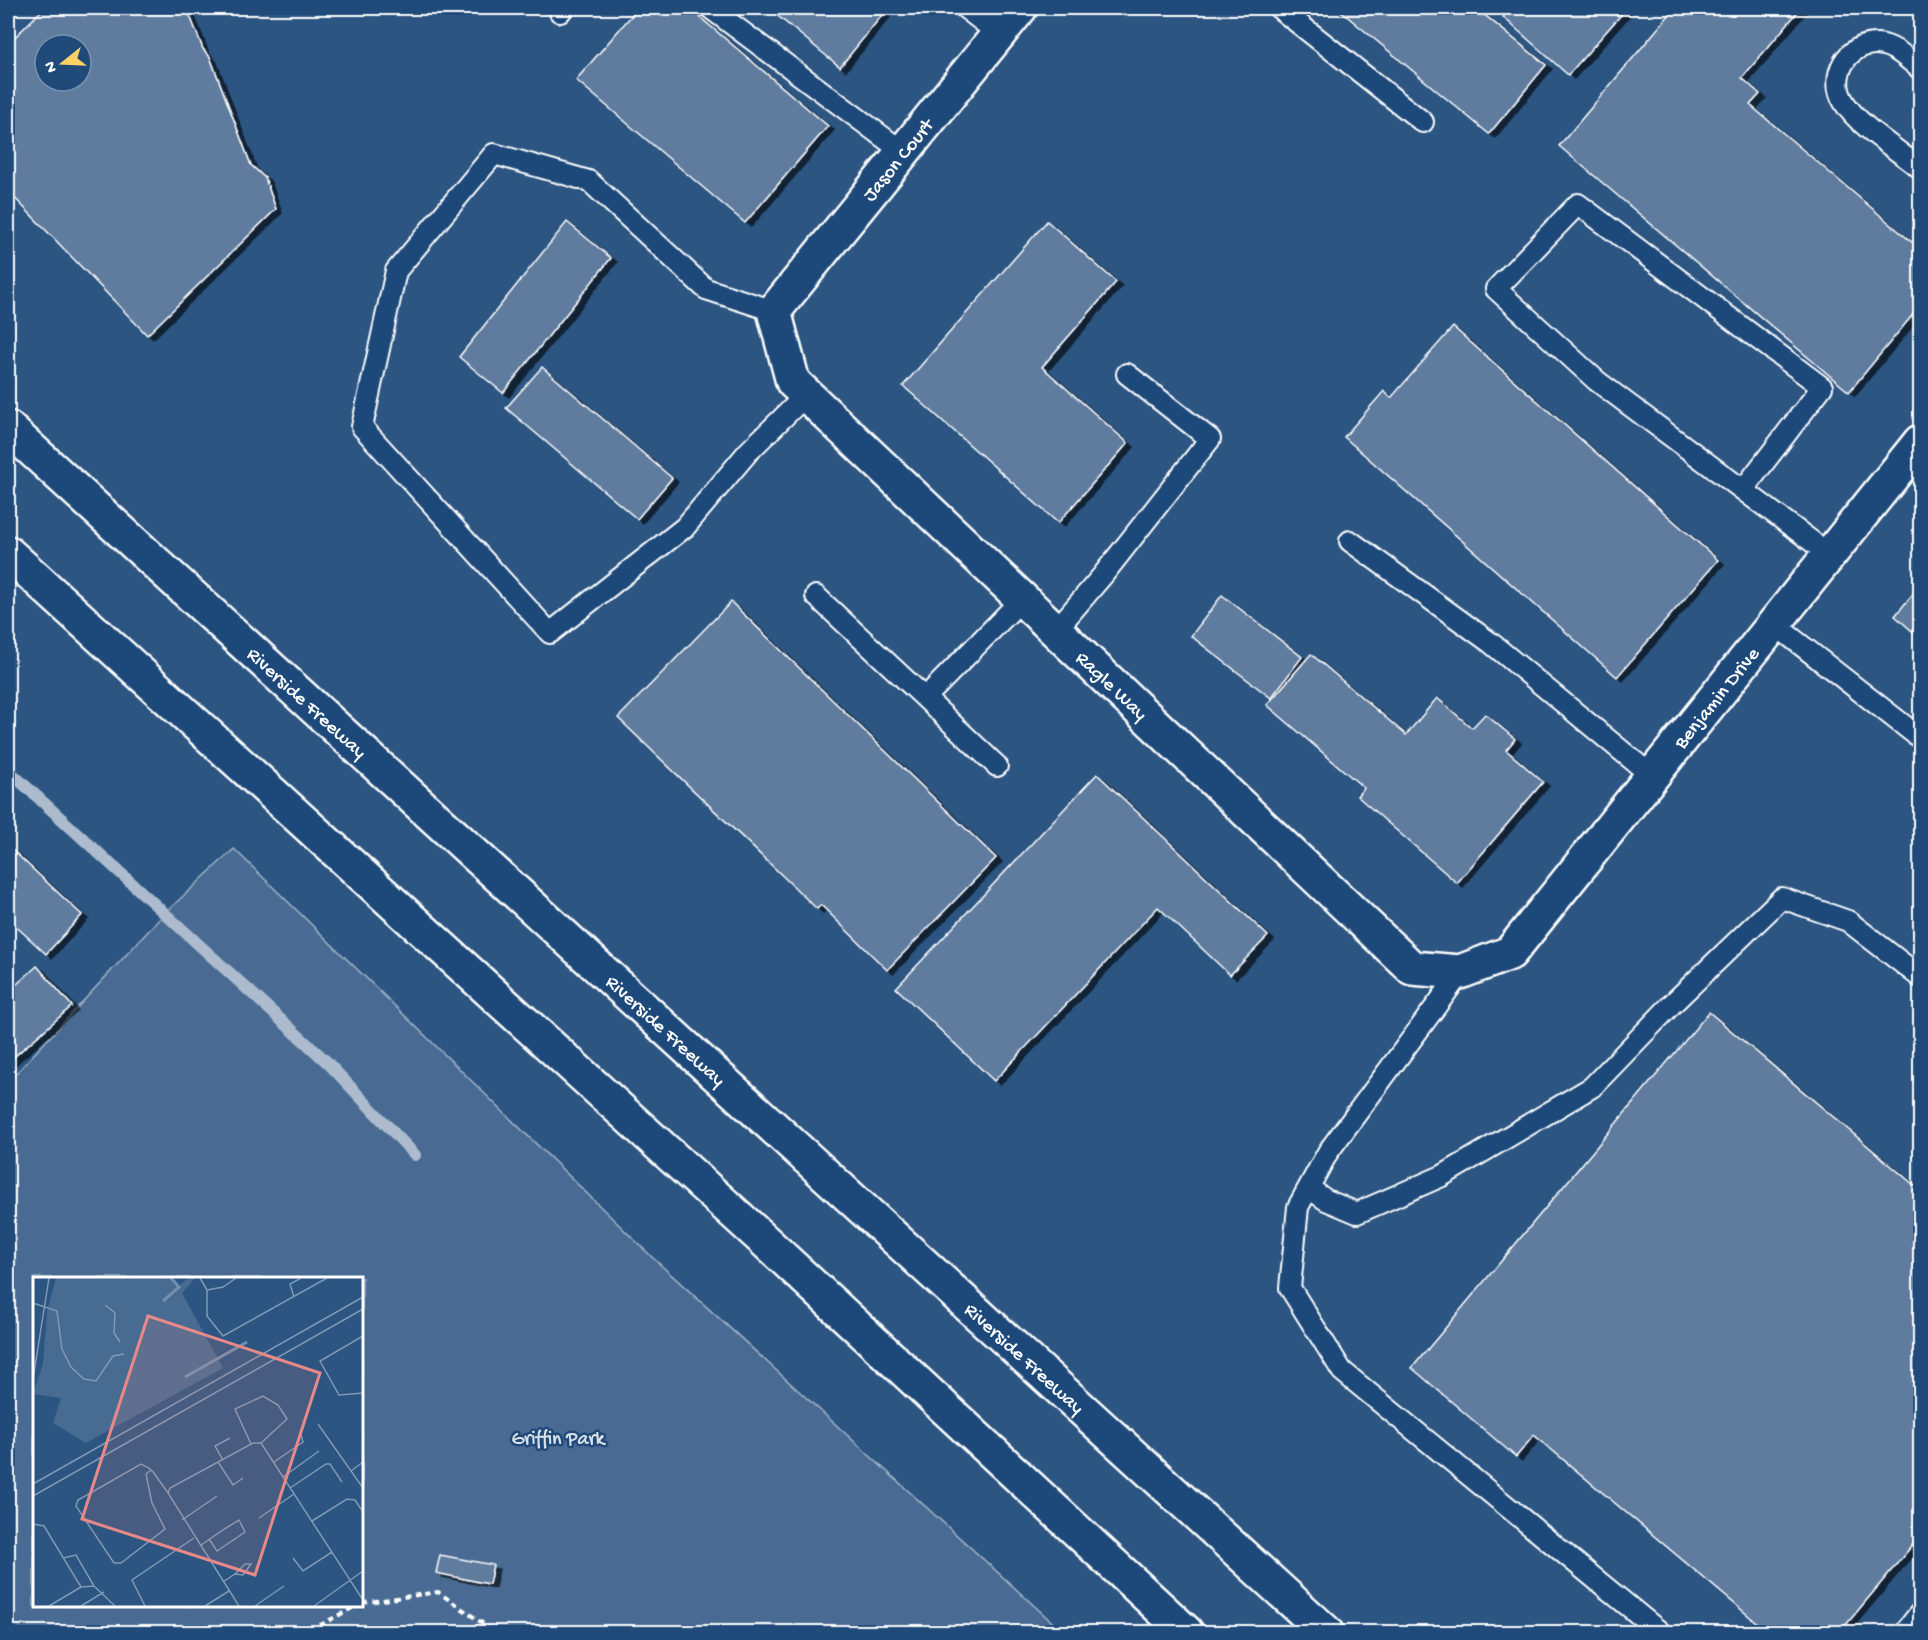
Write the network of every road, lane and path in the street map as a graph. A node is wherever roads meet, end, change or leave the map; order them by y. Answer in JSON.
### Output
{"nodes":[{"id":1,"x":711,"y":8,"type":"edge"},
{"id":2,"x":965,"y":8,"type":"edge"},
{"id":3,"x":1020,"y":8,"type":"edge"},
{"id":4,"x":1279,"y":8,"type":"edge"},
{"id":5,"x":999,"y":34,"type":"junction"},
{"id":6,"x":1920,"y":69,"type":"edge"},
{"id":7,"x":1423,"y":122,"type":"dead end"},
{"id":8,"x":903,"y":153,"type":"junction"},
{"id":9,"x":1920,"y":168,"type":"edge"},
{"id":10,"x":774,"y":311,"type":"junction"},
{"id":11,"x":1127,"y":374,"type":"dead end"},
{"id":12,"x":807,"y":394,"type":"junction"},
{"id":13,"x":8,"y":428,"type":"edge"},
{"id":14,"x":1920,"y":442,"type":"edge"},
{"id":15,"x":1743,"y":490,"type":"junction"},
{"id":16,"x":1350,"y":541,"type":"dead end"},
{"id":17,"x":8,"y":553,"type":"edge"},
{"id":18,"x":1830,"y":555,"type":"junction"},
{"id":19,"x":816,"y":596,"type":"dead end"},
{"id":20,"x":1023,"y":598,"type":"junction"},
{"id":21,"x":1774,"y":624,"type":"junction"},
{"id":22,"x":1056,"y":630,"type":"junction"},
{"id":23,"x":925,"y":698,"type":"junction"},
{"id":24,"x":1920,"y":738,"type":"edge"},
{"id":25,"x":997,"y":766,"type":"dead end"},
{"id":26,"x":1652,"y":776,"type":"junction"},
{"id":27,"x":1510,"y":953,"type":"joint"},
{"id":28,"x":1462,"y":971,"type":"junction"},
{"id":29,"x":1920,"y":977,"type":"edge"},
{"id":30,"x":1309,"y":1188,"type":"junction"},
{"id":31,"x":363,"y":1602,"type":"edge"},
{"id":32,"x":352,"y":1607,"type":"edge"},
{"id":33,"x":1920,"y":1613,"type":"edge"},
{"id":34,"x":312,"y":1632,"type":"edge"},
{"id":35,"x":495,"y":1632,"type":"edge"},
{"id":36,"x":1186,"y":1632,"type":"edge"},
{"id":37,"x":1326,"y":1632,"type":"edge"},
{"id":38,"x":1660,"y":1632,"type":"edge"},
{"id":39,"x":1905,"y":1632,"type":"edge"}],
"edges":[{"from":1,"to":8,"type":"lane"},
{"from":2,"to":5,"type":"lane"},
{"from":3,"to":5,"type":"main road","name":"Jason Court"},
{"from":4,"to":7,"type":"lane"},
{"from":5,"to":8,"type":"main road","name":"Jason Court"},
{"from":6,"to":9,"type":"lane"},
{"from":8,"to":10,"type":"main road","name":"Jason Court"},
{"from":10,"to":12,"type":"main road","name":"Ragle Way"},
{"from":10,"to":12,"type":"lane"},
{"from":11,"to":22,"type":"lane"},
{"from":12,"to":20,"type":"main road","name":"Ragle Way"},
{"from":13,"to":37,"type":"main road","name":"Riverside Freeway"},
{"from":14,"to":18,"type":"main road","name":"Benjamin Drive"},
{"from":15,"to":15,"type":"lane"},
{"from":15,"to":18,"type":"lane"},
{"from":16,"to":26,"type":"lane"},
{"from":17,"to":36,"type":"main road"},
{"from":18,"to":21,"type":"main road","name":"Benjamin Drive"},
{"from":19,"to":23,"type":"lane"},
{"from":20,"to":22,"type":"main road","name":"Ragle Way"},
{"from":20,"to":23,"type":"lane"},
{"from":21,"to":24,"type":"lane"},
{"from":21,"to":26,"type":"main road","name":"Benjamin Drive"},
{"from":22,"to":28,"type":"main road","name":"Ragle Way"},
{"from":23,"to":25,"type":"lane"},
{"from":26,"to":27,"type":"main road","name":"Benjamin Drive"},
{"from":27,"to":28,"type":"main road","name":"Ragle Way"},
{"from":28,"to":30,"type":"lane"},
{"from":29,"to":30,"type":"lane"},
{"from":30,"to":38,"type":"lane"},
{"from":31,"to":35,"type":"path"},
{"from":32,"to":34,"type":"path"},
{"from":33,"to":39,"type":"lane"}]}
